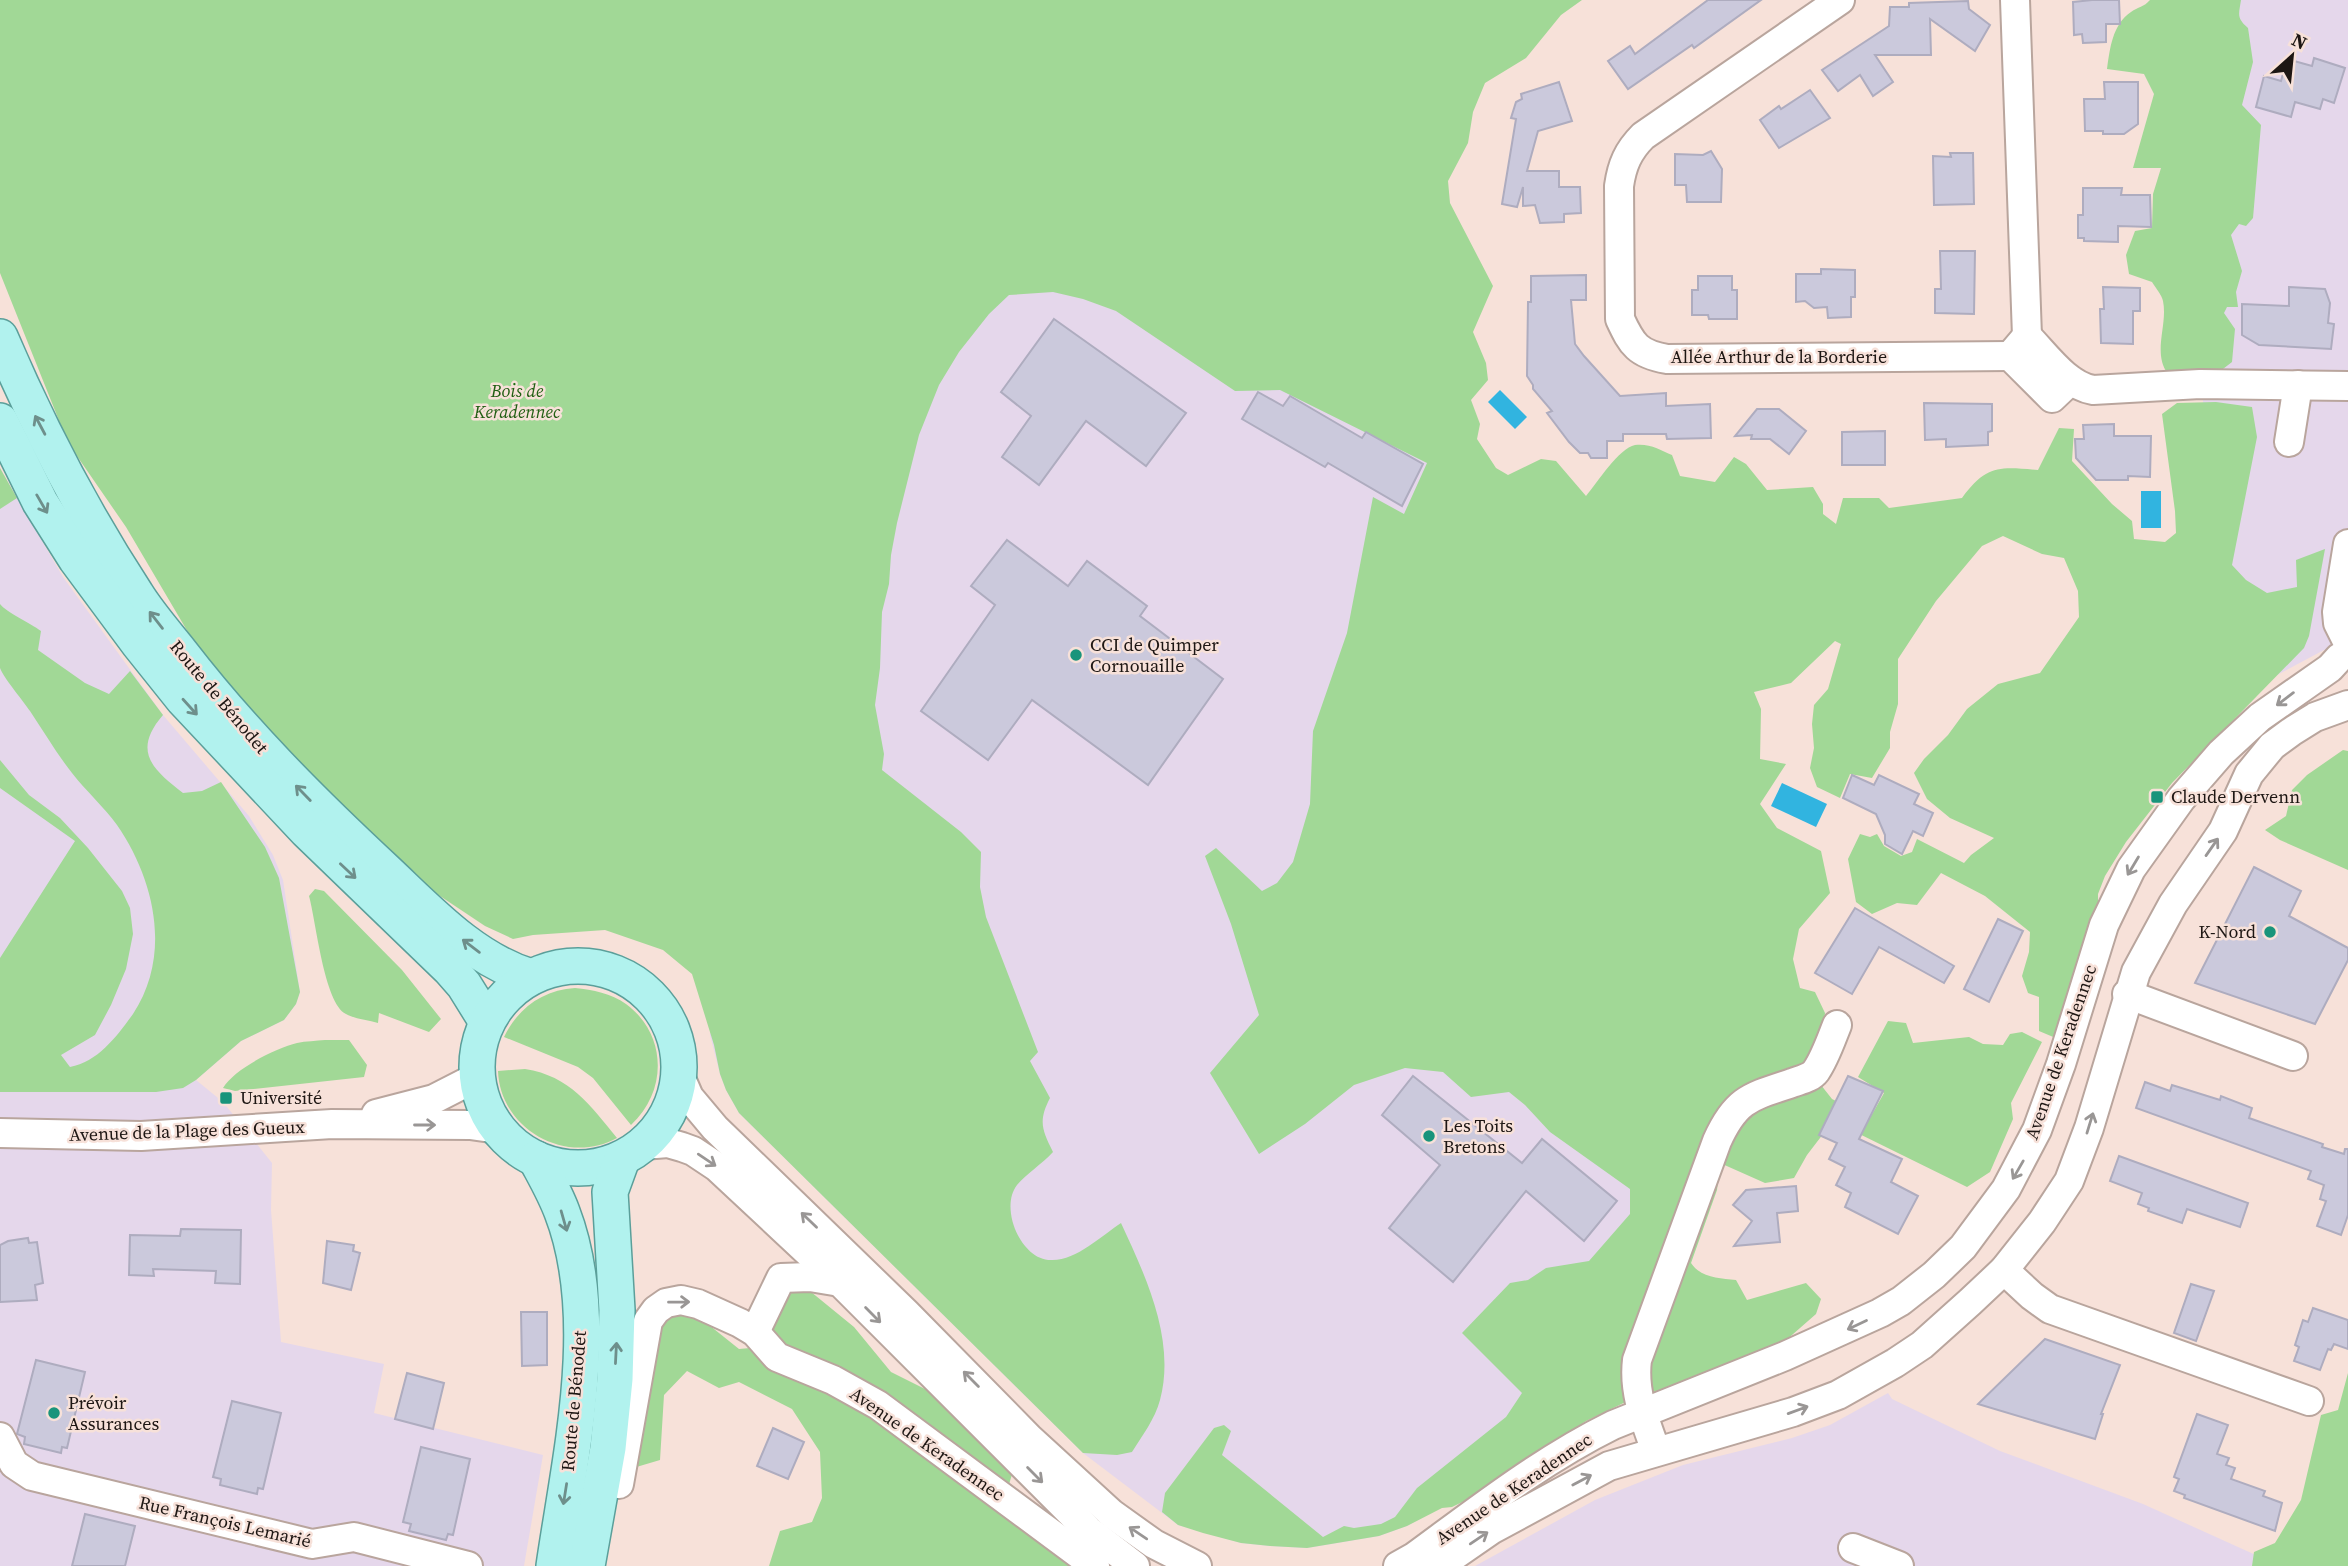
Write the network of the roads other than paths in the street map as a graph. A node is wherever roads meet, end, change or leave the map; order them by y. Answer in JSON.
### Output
{"nodes":[{"id":1,"x":1840,"y":0,"type":"edge"},
{"id":2,"x":2015,"y":0,"type":"edge"},
{"id":3,"x":0,"y":337,"type":"edge"},
{"id":4,"x":2019,"y":346,"type":"junction"},
{"id":5,"x":2298,"y":386,"type":"junction"},
{"id":6,"x":2348,"y":386,"type":"edge"},
{"id":7,"x":0,"y":421,"type":"edge"},
{"id":8,"x":2289,"y":442,"type":"dead end"},
{"id":9,"x":2348,"y":544,"type":"edge"},
{"id":10,"x":2345,"y":648,"type":"edge"},
{"id":11,"x":2348,"y":699,"type":"edge"},
{"id":12,"x":2348,"y":705,"type":"edge"},
{"id":13,"x":531,"y":977,"type":"junction"},
{"id":14,"x":2127,"y":994,"type":"junction"},
{"id":15,"x":487,"y":1022,"type":"junction"},
{"id":16,"x":1837,"y":1026,"type":"dead end"},
{"id":17,"x":2293,"y":1056,"type":"dead end"},
{"id":18,"x":679,"y":1074,"type":"junction"},
{"id":19,"x":477,"y":1077,"type":"junction"},
{"id":20,"x":332,"y":1124,"type":"junction"},
{"id":21,"x":498,"y":1129,"type":"junction"},
{"id":22,"x":0,"y":1133,"type":"edge"},
{"id":23,"x":632,"y":1152,"type":"junction"},
{"id":24,"x":536,"y":1159,"type":"junction"},
{"id":25,"x":2004,"y":1270,"type":"junction"},
{"id":26,"x":840,"y":1282,"type":"junction"},
{"id":27,"x":755,"y":1332,"type":"junction"},
{"id":28,"x":2309,"y":1401,"type":"dead end"},
{"id":29,"x":1642,"y":1413,"type":"junction"},
{"id":30,"x":0,"y":1437,"type":"edge"},
{"id":31,"x":1656,"y":1451,"type":"junction"},
{"id":32,"x":1853,"y":1548,"type":"dead end"},
{"id":33,"x":468,"y":1566,"type":"edge"},
{"id":34,"x":554,"y":1566,"type":"edge"},
{"id":35,"x":587,"y":1566,"type":"edge"},
{"id":36,"x":603,"y":1566,"type":"edge"},
{"id":37,"x":1095,"y":1566,"type":"edge"},
{"id":38,"x":1135,"y":1566,"type":"edge"},
{"id":39,"x":1198,"y":1566,"type":"edge"},
{"id":40,"x":1398,"y":1566,"type":"edge"},
{"id":41,"x":1439,"y":1566,"type":"edge"},
{"id":42,"x":1899,"y":1566,"type":"edge"}],
"edges":[{"from":1,"to":4,"type":"street","name":"Allée Arthur de la Borderie"},
{"from":2,"to":4,"type":"street"},
{"from":13,"to":3,"type":"main road","name":"Route de Bénodet","one_way":true},
{"from":4,"to":5,"type":"street"},
{"from":5,"to":6,"type":"street"},
{"from":5,"to":8,"type":"street"},
{"from":7,"to":15,"type":"main road","name":"Route de Bénodet","one_way":true},
{"from":9,"to":10,"type":"street"},
{"from":10,"to":11,"type":"street"},
{"from":10,"to":29,"type":"street","name":"Avenue de Keradennec","one_way":true},
{"from":14,"to":12,"type":"street","name":"Avenue de Keradennec","one_way":true},
{"from":13,"to":15,"type":"main road"},
{"from":13,"to":18,"type":"main road"},
{"from":14,"to":17,"type":"street"},
{"from":25,"to":14,"type":"street","name":"Avenue de Keradennec","one_way":true},
{"from":15,"to":19,"type":"main road"},
{"from":16,"to":29,"type":"street"},
{"from":18,"to":23,"type":"main road"},
{"from":39,"to":18,"type":"street","one_way":true},
{"from":19,"to":20,"type":"street","name":"Avenue de la Plage des Gueux"},
{"from":19,"to":21,"type":"main road"},
{"from":20,"to":21,"type":"street","name":"Avenue de la Plage des Gueux","one_way":true},
{"from":20,"to":22,"type":"street","name":"Avenue de la Plage des Gueux"},
{"from":21,"to":24,"type":"main road"},
{"from":23,"to":24,"type":"main road"},
{"from":23,"to":26,"type":"street","one_way":true},
{"from":35,"to":23,"type":"main road","name":"Route de Bénodet","one_way":true},
{"from":24,"to":34,"type":"main road","name":"Route de Bénodet","one_way":true},
{"from":25,"to":28,"type":"street"},
{"from":31,"to":25,"type":"street","name":"Avenue de Keradennec","one_way":true},
{"from":26,"to":27,"type":"street"},
{"from":26,"to":38,"type":"street","one_way":true},
{"from":36,"to":27,"type":"street","name":"Avenue de Keradennec","one_way":true},
{"from":27,"to":37,"type":"street","name":"Avenue de Keradennec"},
{"from":29,"to":31,"type":"street"},
{"from":29,"to":40,"type":"street","name":"Avenue de Keradennec"},
{"from":30,"to":33,"type":"street","name":"Rue François Lemarié"},
{"from":41,"to":31,"type":"street","name":"Avenue de Keradennec","one_way":true},
{"from":32,"to":42,"type":"street"}]}
